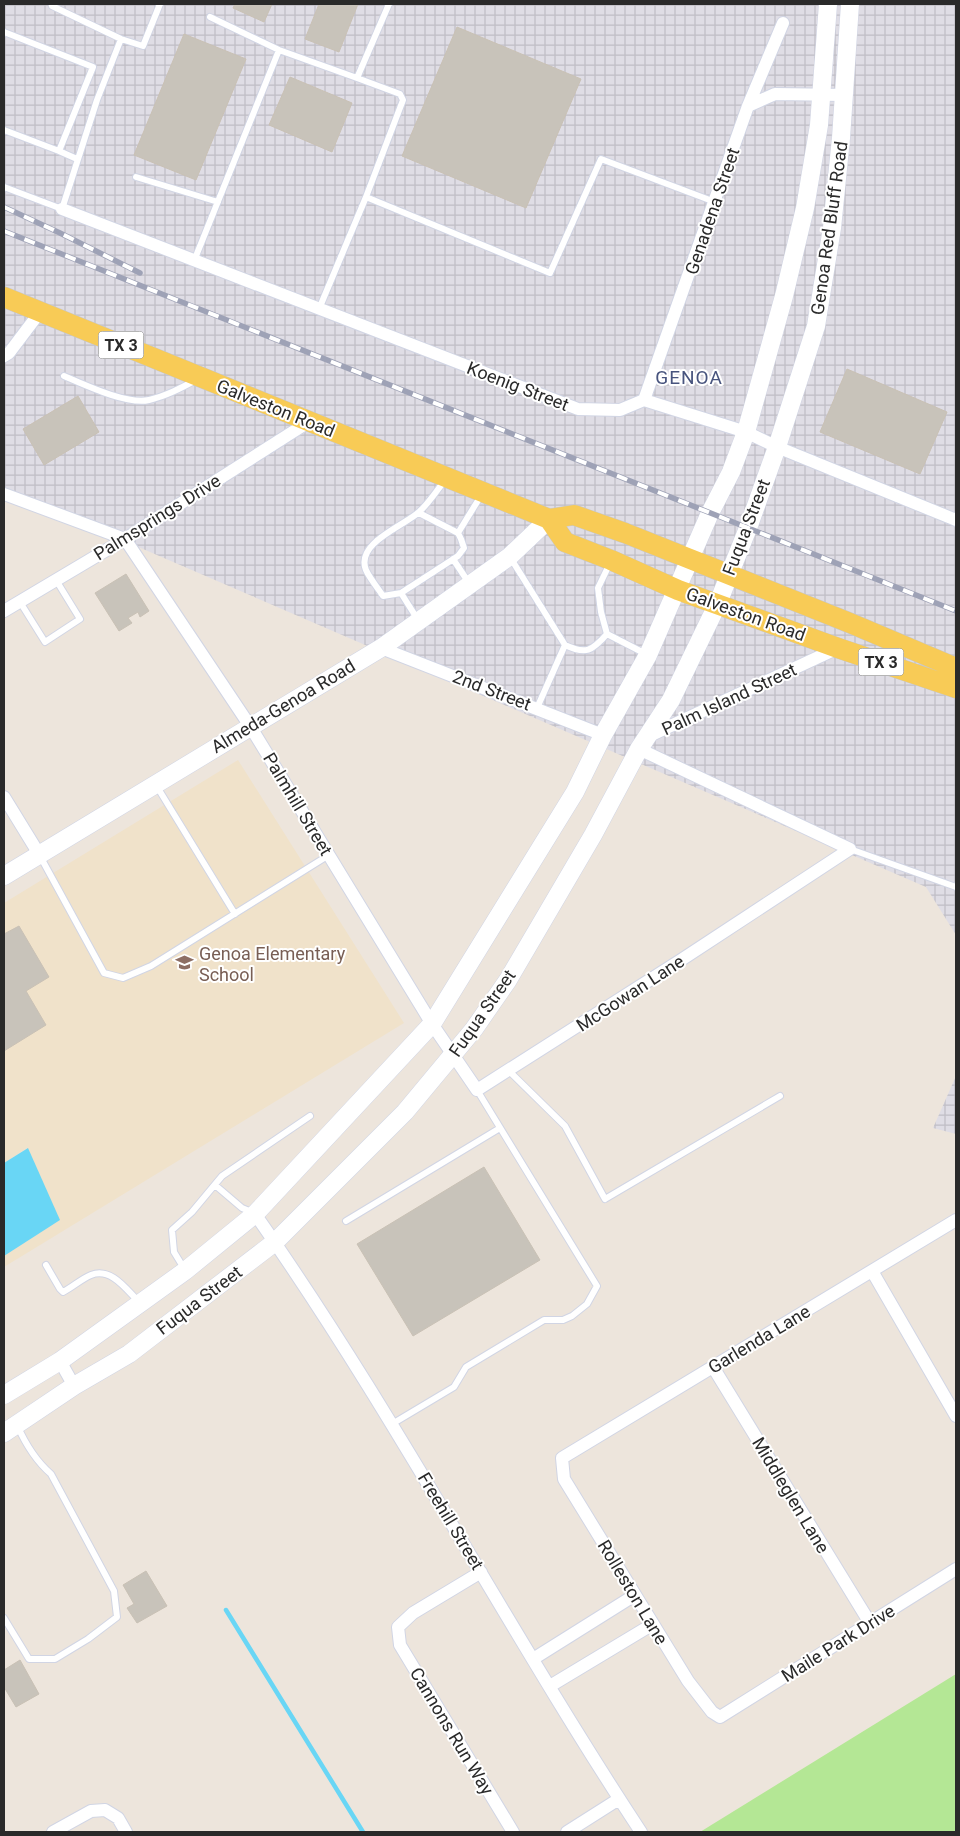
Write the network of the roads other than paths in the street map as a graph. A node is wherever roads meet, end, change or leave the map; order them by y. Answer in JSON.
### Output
{"nodes":[{"id":1,"x":53,"y":4,"type":"edge"},
{"id":2,"x":160,"y":4,"type":"edge"},
{"id":3,"x":390,"y":4,"type":"edge"},
{"id":4,"x":828,"y":4,"type":"edge"},
{"id":5,"x":850,"y":4,"type":"edge"},
{"id":6,"x":210,"y":16,"type":"dead end"},
{"id":7,"x":783,"y":23,"type":"dead end"},
{"id":8,"x":4,"y":32,"type":"edge"},
{"id":9,"x":122,"y":39,"type":"junction"},
{"id":10,"x":279,"y":50,"type":"junction"},
{"id":11,"x":356,"y":78,"type":"junction"},
{"id":12,"x":844,"y":95,"type":"junction"},
{"id":13,"x":821,"y":96,"type":"junction"},
{"id":14,"x":748,"y":106,"type":"junction"},
{"id":15,"x":4,"y":130,"type":"edge"},
{"id":16,"x":59,"y":151,"type":"junction"},
{"id":17,"x":78,"y":160,"type":"junction"},
{"id":18,"x":136,"y":177,"type":"dead end"},
{"id":19,"x":4,"y":187,"type":"edge"},
{"id":20,"x":366,"y":196,"type":"junction"},
{"id":21,"x":218,"y":202,"type":"junction"},
{"id":22,"x":715,"y":202,"type":"junction"},
{"id":23,"x":62,"y":209,"type":"junction"},
{"id":24,"x":194,"y":261,"type":"junction"},
{"id":25,"x":4,"y":297,"type":"edge"},
{"id":26,"x":319,"y":309,"type":"junction"},
{"id":27,"x":40,"y":312,"type":"junction"},
{"id":28,"x":4,"y":356,"type":"edge"},
{"id":29,"x":64,"y":376,"type":"dead end"},
{"id":30,"x":201,"y":377,"type":"junction"},
{"id":31,"x":644,"y":400,"type":"junction"},
{"id":32,"x":310,"y":421,"type":"junction"},
{"id":33,"x":746,"y":432,"type":"junction"},
{"id":34,"x":777,"y":447,"type":"junction"},
{"id":35,"x":448,"y":477,"type":"junction"},
{"id":36,"x":483,"y":492,"type":"junction"},
{"id":37,"x":4,"y":494,"type":"edge"},
{"id":38,"x":419,"y":513,"type":"junction"},
{"id":39,"x":549,"y":519,"type":"junction"},
{"id":40,"x":956,"y":520,"type":"edge"},
{"id":41,"x":458,"y":533,"type":"junction"},
{"id":42,"x":125,"y":539,"type":"junction"},
{"id":43,"x":510,"y":556,"type":"junction"},
{"id":44,"x":453,"y":559,"type":"junction"},
{"id":45,"x":691,"y":559,"type":"junction"},
{"id":46,"x":611,"y":560,"type":"junction"},
{"id":47,"x":728,"y":575,"type":"junction"},
{"id":48,"x":56,"y":580,"type":"junction"},
{"id":49,"x":470,"y":584,"type":"junction"},
{"id":50,"x":678,"y":590,"type":"junction"},
{"id":51,"x":401,"y":593,"type":"junction"},
{"id":52,"x":20,"y":602,"type":"junction"},
{"id":53,"x":718,"y":603,"type":"junction"},
{"id":54,"x":4,"y":611,"type":"edge"},
{"id":55,"x":418,"y":621,"type":"junction"},
{"id":56,"x":607,"y":634,"type":"junction"},
{"id":57,"x":565,"y":646,"type":"junction"},
{"id":58,"x":381,"y":648,"type":"junction"},
{"id":59,"x":838,"y":648,"type":"junction"},
{"id":60,"x":648,"y":655,"type":"junction"},
{"id":61,"x":956,"y":668,"type":"edge"},
{"id":62,"x":956,"y":688,"type":"edge"},
{"id":63,"x":537,"y":708,"type":"junction"},
{"id":64,"x":250,"y":726,"type":"junction"},
{"id":65,"x":603,"y":735,"type":"junction"},
{"id":66,"x":643,"y":743,"type":"junction"},
{"id":67,"x":155,"y":784,"type":"junction"},
{"id":68,"x":4,"y":796,"type":"edge"},
{"id":69,"x":850,"y":849,"type":"junction"},
{"id":70,"x":39,"y":854,"type":"junction"},
{"id":71,"x":329,"y":855,"type":"junction"},
{"id":72,"x":4,"y":876,"type":"edge"},
{"id":73,"x":956,"y":888,"type":"edge"},
{"id":74,"x":235,"y":914,"type":"junction"},
{"id":75,"x":432,"y":1024,"type":"junction"},
{"id":76,"x":454,"y":1055,"type":"junction"},
{"id":77,"x":508,"y":1070,"type":"junction"},
{"id":78,"x":477,"y":1090,"type":"junction"},
{"id":79,"x":780,"y":1096,"type":"dead end"},
{"id":80,"x":310,"y":1116,"type":"dead end"},
{"id":81,"x":500,"y":1128,"type":"junction"},
{"id":82,"x":214,"y":1185,"type":"junction"},
{"id":83,"x":255,"y":1214,"type":"junction"},
{"id":84,"x":956,"y":1220,"type":"edge"},
{"id":85,"x":346,"y":1221,"type":"dead end"},
{"id":86,"x":275,"y":1242,"type":"junction"},
{"id":87,"x":46,"y":1266,"type":"dead end"},
{"id":88,"x":185,"y":1271,"type":"junction"},
{"id":89,"x":872,"y":1271,"type":"junction"},
{"id":90,"x":140,"y":1303,"type":"junction"},
{"id":91,"x":60,"y":1360,"type":"junction"},
{"id":92,"x":713,"y":1367,"type":"junction"},
{"id":93,"x":74,"y":1386,"type":"junction"},
{"id":94,"x":4,"y":1394,"type":"edge"},
{"id":95,"x":956,"y":1416,"type":"edge"},
{"id":96,"x":392,"y":1424,"type":"junction"},
{"id":97,"x":10,"y":1429,"type":"edge"},
{"id":98,"x":562,"y":1458,"type":"joint"},
{"id":99,"x":956,"y":1569,"type":"edge"},
{"id":100,"x":481,"y":1572,"type":"junction"},
{"id":101,"x":635,"y":1595,"type":"junction"},
{"id":102,"x":4,"y":1618,"type":"edge"},
{"id":103,"x":870,"y":1623,"type":"junction"},
{"id":104,"x":653,"y":1624,"type":"junction"},
{"id":105,"x":533,"y":1659,"type":"junction"},
{"id":106,"x":550,"y":1686,"type":"junction"},
{"id":107,"x":720,"y":1717,"type":"joint"},
{"id":108,"x":619,"y":1799,"type":"junction"},
{"id":109,"x":53,"y":1832,"type":"edge"},
{"id":110,"x":126,"y":1832,"type":"edge"},
{"id":111,"x":513,"y":1832,"type":"edge"},
{"id":112,"x":567,"y":1832,"type":"edge"},
{"id":113,"x":641,"y":1832,"type":"edge"}],
"edges":[{"from":1,"to":9,"type":"lane"},
{"from":2,"to":9,"type":"lane"},
{"from":3,"to":11,"type":"lane"},
{"from":4,"to":13,"type":"main road","name":"Genoa Red Bluff Road"},
{"from":5,"to":12,"type":"main road","name":"Genoa Red Bluff Road"},
{"from":6,"to":10,"type":"lane"},
{"from":7,"to":14,"type":"street","name":"Genadena Street"},
{"from":8,"to":16,"type":"lane"},
{"from":9,"to":17,"type":"lane"},
{"from":10,"to":11,"type":"lane"},
{"from":10,"to":21,"type":"lane"},
{"from":11,"to":20,"type":"lane"},
{"from":12,"to":13,"type":"street"},
{"from":12,"to":34,"type":"main road","name":"Genoa Red Bluff Road"},
{"from":13,"to":14,"type":"street"},
{"from":13,"to":33,"type":"main road","name":"Genoa Red Bluff Road"},
{"from":14,"to":22,"type":"street","name":"Genadena Street"},
{"from":15,"to":16,"type":"lane"},
{"from":16,"to":17,"type":"lane"},
{"from":17,"to":23,"type":"lane"},
{"from":18,"to":21,"type":"lane"},
{"from":19,"to":23,"type":"lane"},
{"from":20,"to":22,"type":"lane"},
{"from":20,"to":26,"type":"lane"},
{"from":21,"to":24,"type":"lane"},
{"from":22,"to":31,"type":"street","name":"Genadena Street"},
{"from":23,"to":24,"type":"street","name":"Koenig Street"},
{"from":24,"to":26,"type":"street","name":"Koenig Street"},
{"from":25,"to":27,"type":"main road","name":"Galveston Road","number":"TX 3"},
{"from":26,"to":31,"type":"street","name":"Koenig Street"},
{"from":27,"to":28,"type":"street"},
{"from":27,"to":30,"type":"main road","name":"Galveston Road","number":"TX 3"},
{"from":29,"to":30,"type":"lane"},
{"from":30,"to":32,"type":"main road","name":"Galveston Road","number":"TX 3"},
{"from":31,"to":33,"type":"street"},
{"from":32,"to":35,"type":"main road","name":"Galveston Road","number":"TX 3"},
{"from":32,"to":42,"type":"street","name":"Palmsprings Drive"},
{"from":33,"to":34,"type":"street"},
{"from":33,"to":45,"type":"main road","name":"Fuqua Street"},
{"from":34,"to":40,"type":"street"},
{"from":34,"to":47,"type":"main road","name":"Fuqua Street"},
{"from":35,"to":36,"type":"main road","name":"Galveston Road","number":"TX 3"},
{"from":35,"to":38,"type":"lane"},
{"from":36,"to":39,"type":"main road","name":"Galveston Road","number":"TX 3"},
{"from":36,"to":41,"type":"lane"},
{"from":37,"to":42,"type":"street"},
{"from":38,"to":41,"type":"lane"},
{"from":38,"to":51,"type":"lane"},
{"from":39,"to":43,"type":"main road","name":"Almeda-Genoa Road"},
{"from":39,"to":45,"type":"main road","name":"Galveston Road","number":"TX 3"},
{"from":39,"to":46,"type":"main road","name":"Galveston Road","number":"TX 3"},
{"from":41,"to":44,"type":"lane"},
{"from":42,"to":48,"type":"street","name":"Palmsprings Drive"},
{"from":42,"to":64,"type":"street","name":"Palmhill Street"},
{"from":43,"to":49,"type":"main road","name":"Almeda-Genoa Road"},
{"from":43,"to":57,"type":"lane"},
{"from":44,"to":49,"type":"lane"},
{"from":44,"to":51,"type":"lane"},
{"from":45,"to":47,"type":"main road","name":"Galveston Road","number":"TX 3"},
{"from":45,"to":50,"type":"main road","name":"Fuqua Street"},
{"from":46,"to":50,"type":"main road","name":"Galveston Road","number":"TX 3"},
{"from":46,"to":56,"type":"lane"},
{"from":47,"to":53,"type":"main road","name":"Fuqua Street"},
{"from":47,"to":61,"type":"main road","name":"Galveston Road","number":"TX 3"},
{"from":48,"to":52,"type":"street","name":"Palmsprings Drive"},
{"from":48,"to":52,"type":"lane"},
{"from":49,"to":55,"type":"main road","name":"Almeda-Genoa Road"},
{"from":50,"to":53,"type":"main road","name":"Galveston Road","number":"TX 3"},
{"from":50,"to":60,"type":"main road","name":"Fuqua Street"},
{"from":51,"to":55,"type":"lane"},
{"from":52,"to":54,"type":"street","name":"Palmsprings Drive"},
{"from":53,"to":59,"type":"main road","name":"Galveston Road","number":"TX 3"},
{"from":53,"to":66,"type":"main road","name":"Fuqua Street"},
{"from":55,"to":58,"type":"main road","name":"Almeda-Genoa Road"},
{"from":56,"to":57,"type":"lane"},
{"from":56,"to":60,"type":"lane"},
{"from":57,"to":63,"type":"lane"},
{"from":58,"to":63,"type":"street","name":"2nd Street"},
{"from":58,"to":64,"type":"main road","name":"Almeda-Genoa Road"},
{"from":59,"to":62,"type":"main road","name":"Galveston Road","number":"TX 3"},
{"from":59,"to":66,"type":"street","name":"Palm Island Street"},
{"from":60,"to":65,"type":"main road","name":"Fuqua Street"},
{"from":63,"to":65,"type":"street","name":"2nd Street"},
{"from":64,"to":67,"type":"main road","name":"Almeda-Genoa Road"},
{"from":64,"to":71,"type":"street","name":"Palmhill Street"},
{"from":65,"to":75,"type":"main road","name":"Fuqua Street"},
{"from":66,"to":69,"type":"street"},
{"from":66,"to":76,"type":"main road","name":"Fuqua Street"},
{"from":67,"to":70,"type":"main road","name":"Almeda-Genoa Road"},
{"from":67,"to":74,"type":"lane"},
{"from":68,"to":70,"type":"street"},
{"from":69,"to":73,"type":"lane"},
{"from":69,"to":77,"type":"street","name":"McGowan Lane"},
{"from":70,"to":72,"type":"main road","name":"Almeda-Genoa Road"},
{"from":70,"to":74,"type":"lane"},
{"from":71,"to":74,"type":"lane"},
{"from":71,"to":75,"type":"street","name":"Palmhill Street"},
{"from":75,"to":76,"type":"street"},
{"from":75,"to":83,"type":"main road","name":"Fuqua Street"},
{"from":76,"to":78,"type":"street"},
{"from":76,"to":86,"type":"main road","name":"Fuqua Street"},
{"from":77,"to":78,"type":"street","name":"McGowan Lane"},
{"from":77,"to":79,"type":"lane"},
{"from":78,"to":81,"type":"lane"},
{"from":80,"to":82,"type":"lane"},
{"from":81,"to":85,"type":"lane"},
{"from":81,"to":96,"type":"lane"},
{"from":82,"to":83,"type":"lane"},
{"from":82,"to":88,"type":"lane"},
{"from":83,"to":86,"type":"street","name":"Freehill Street"},
{"from":83,"to":88,"type":"main road","name":"Fuqua Street"},
{"from":84,"to":89,"type":"street","name":"Garlenda Lane"},
{"from":86,"to":93,"type":"main road","name":"Fuqua Street"},
{"from":86,"to":96,"type":"street","name":"Freehill Street"},
{"from":87,"to":90,"type":"lane"},
{"from":88,"to":90,"type":"main road","name":"Fuqua Street"},
{"from":89,"to":92,"type":"street","name":"Garlenda Lane"},
{"from":89,"to":95,"type":"street"},
{"from":90,"to":91,"type":"main road","name":"Fuqua Street"},
{"from":91,"to":93,"type":"street"},
{"from":91,"to":94,"type":"main road","name":"Fuqua Street"},
{"from":92,"to":98,"type":"street","name":"Garlenda Lane"},
{"from":92,"to":103,"type":"street","name":"Middleglen Lane"},
{"from":93,"to":97,"type":"main road","name":"Fuqua Street"},
{"from":96,"to":100,"type":"street","name":"Freehill Street"},
{"from":97,"to":102,"type":"lane"},
{"from":98,"to":101,"type":"street","name":"Rolleston Lane"},
{"from":99,"to":103,"type":"street","name":"Maile Park Drive"},
{"from":100,"to":105,"type":"street","name":"Freehill Street"},
{"from":100,"to":111,"type":"street","name":"Cannons Run Way"},
{"from":101,"to":104,"type":"street","name":"Rolleston Lane"},
{"from":101,"to":105,"type":"street"},
{"from":103,"to":107,"type":"street","name":"Maile Park Drive"},
{"from":104,"to":106,"type":"street"},
{"from":104,"to":107,"type":"street","name":"Rolleston Lane"},
{"from":105,"to":106,"type":"street","name":"Freehill Street"},
{"from":106,"to":108,"type":"street","name":"Freehill Street"},
{"from":108,"to":112,"type":"street"},
{"from":108,"to":113,"type":"street","name":"Freehill Street"},
{"from":109,"to":110,"type":"street"}]}
